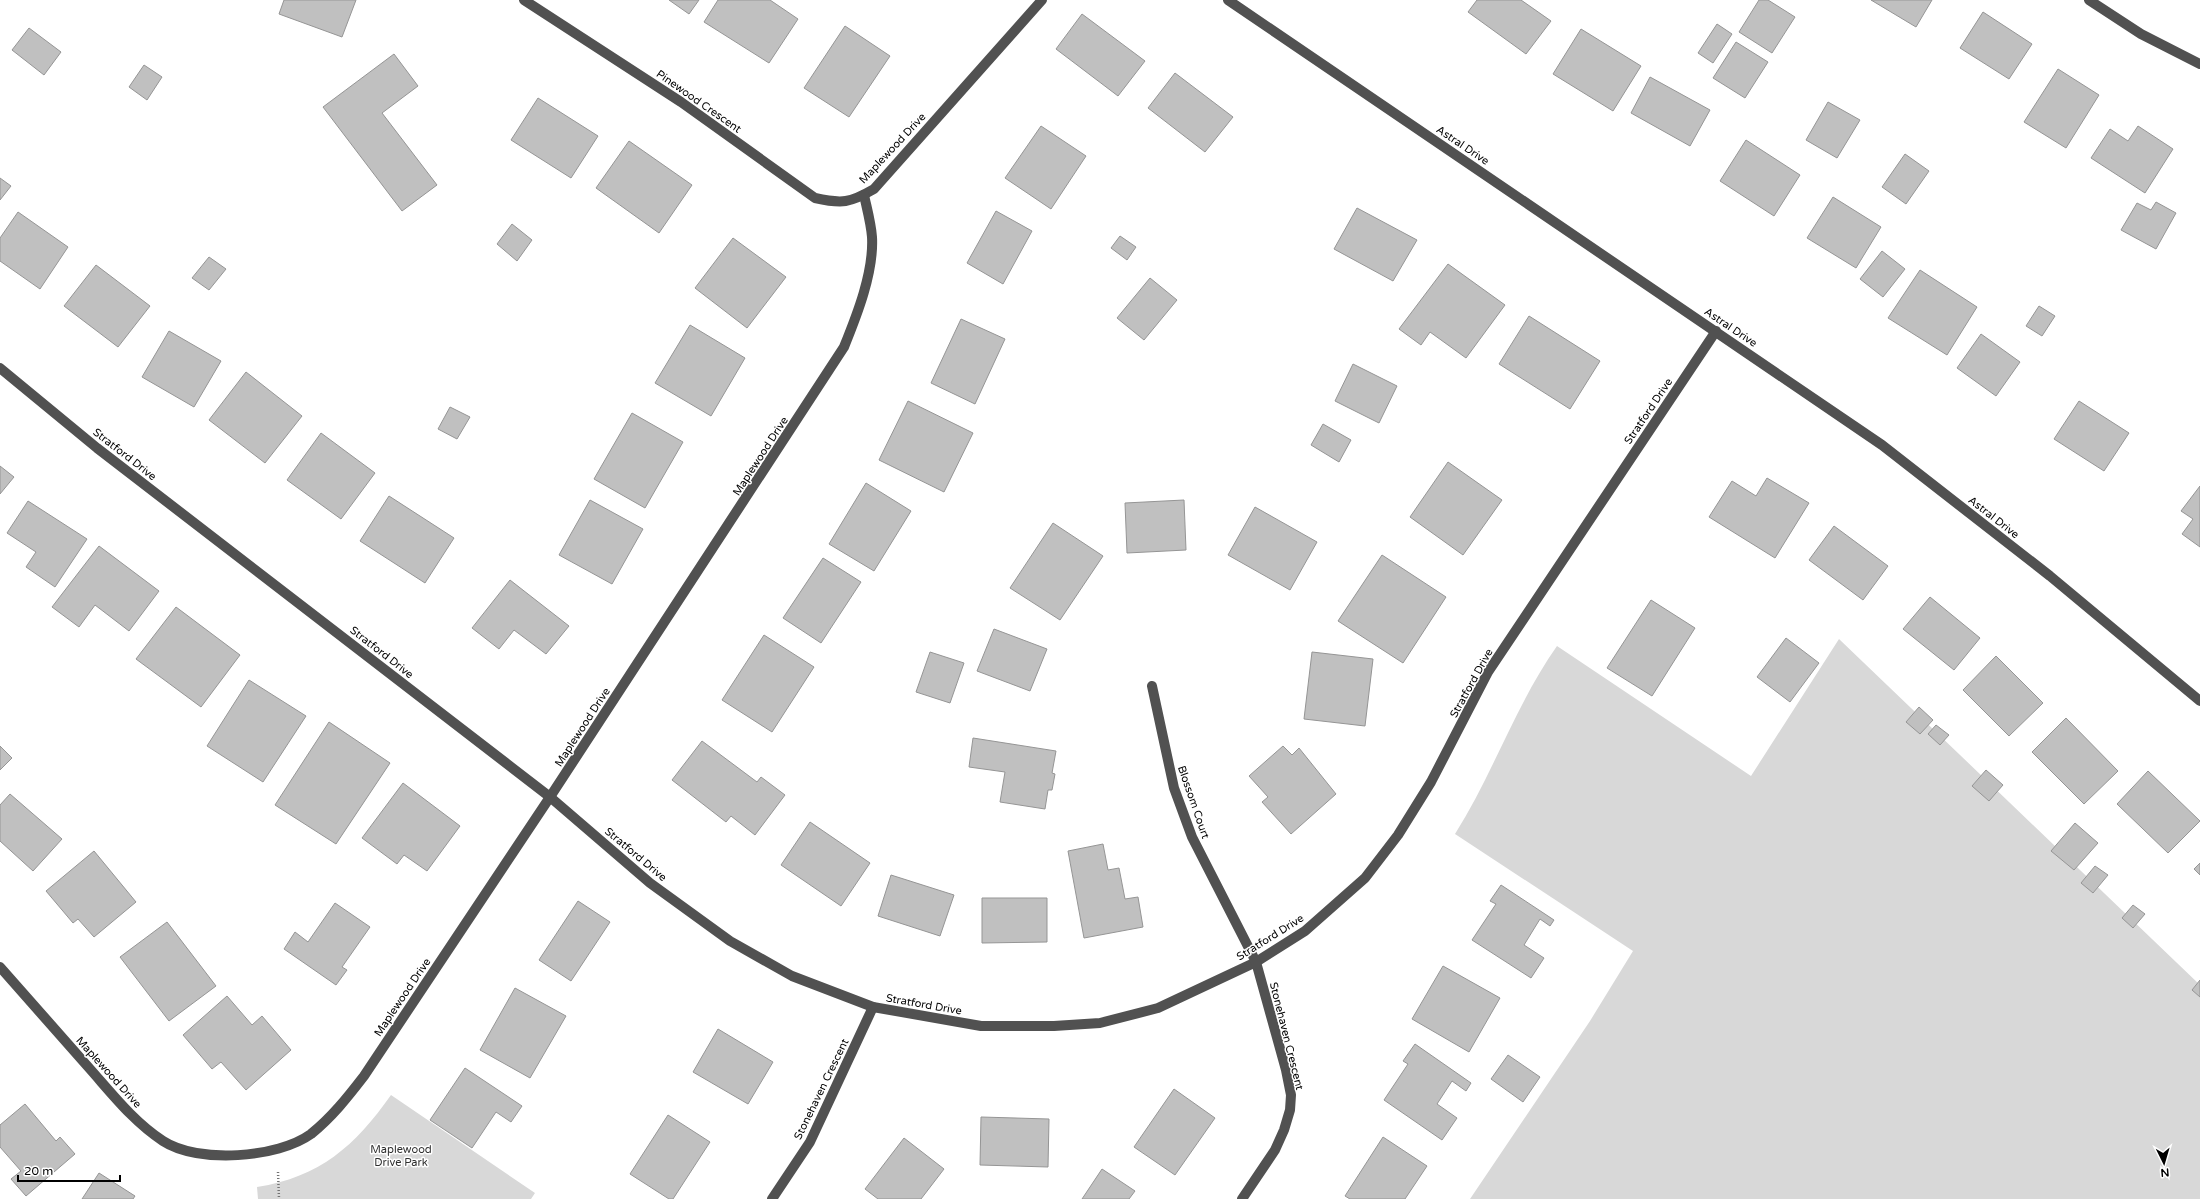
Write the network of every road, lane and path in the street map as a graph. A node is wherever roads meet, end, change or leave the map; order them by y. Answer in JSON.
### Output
{"nodes":[{"id":1,"x":524,"y":0,"type":"edge"},
{"id":2,"x":1042,"y":0,"type":"edge"},
{"id":3,"x":1228,"y":0,"type":"edge"},
{"id":4,"x":2089,"y":0,"type":"edge"},
{"id":5,"x":2200,"y":64,"type":"edge"},
{"id":6,"x":864,"y":195,"type":"junction"},
{"id":7,"x":1716,"y":331,"type":"junction"},
{"id":8,"x":0,"y":368,"type":"edge"},
{"id":9,"x":1152,"y":686,"type":"dead end"},
{"id":10,"x":2200,"y":701,"type":"edge"},
{"id":11,"x":550,"y":797,"type":"junction"},
{"id":12,"x":1256,"y":962,"type":"junction"},
{"id":13,"x":0,"y":967,"type":"edge"},
{"id":14,"x":873,"y":1007,"type":"junction"},
{"id":15,"x":772,"y":1199,"type":"edge"},
{"id":16,"x":1242,"y":1199,"type":"edge"}],
"edges":[{"from":1,"to":6,"type":"street","name":"Pinewood Crescent"},
{"from":2,"to":6,"type":"street","name":"Maplewood Drive"},
{"from":3,"to":7,"type":"street","name":"Astral Drive"},
{"from":4,"to":5,"type":"street"},
{"from":6,"to":11,"type":"street","name":"Maplewood Drive"},
{"from":7,"to":10,"type":"street","name":"Astral Drive"},
{"from":7,"to":12,"type":"street","name":"Stratford Drive"},
{"from":8,"to":11,"type":"street","name":"Stratford Drive"},
{"from":9,"to":12,"type":"street","name":"Blossom Court"},
{"from":11,"to":13,"type":"street","name":"Maplewood Drive"},
{"from":11,"to":14,"type":"street","name":"Stratford Drive"},
{"from":12,"to":14,"type":"street","name":"Stratford Drive"},
{"from":12,"to":16,"type":"street","name":"Stonehaven Crescent"},
{"from":14,"to":15,"type":"street","name":"Stonehaven Crescent"}]}
